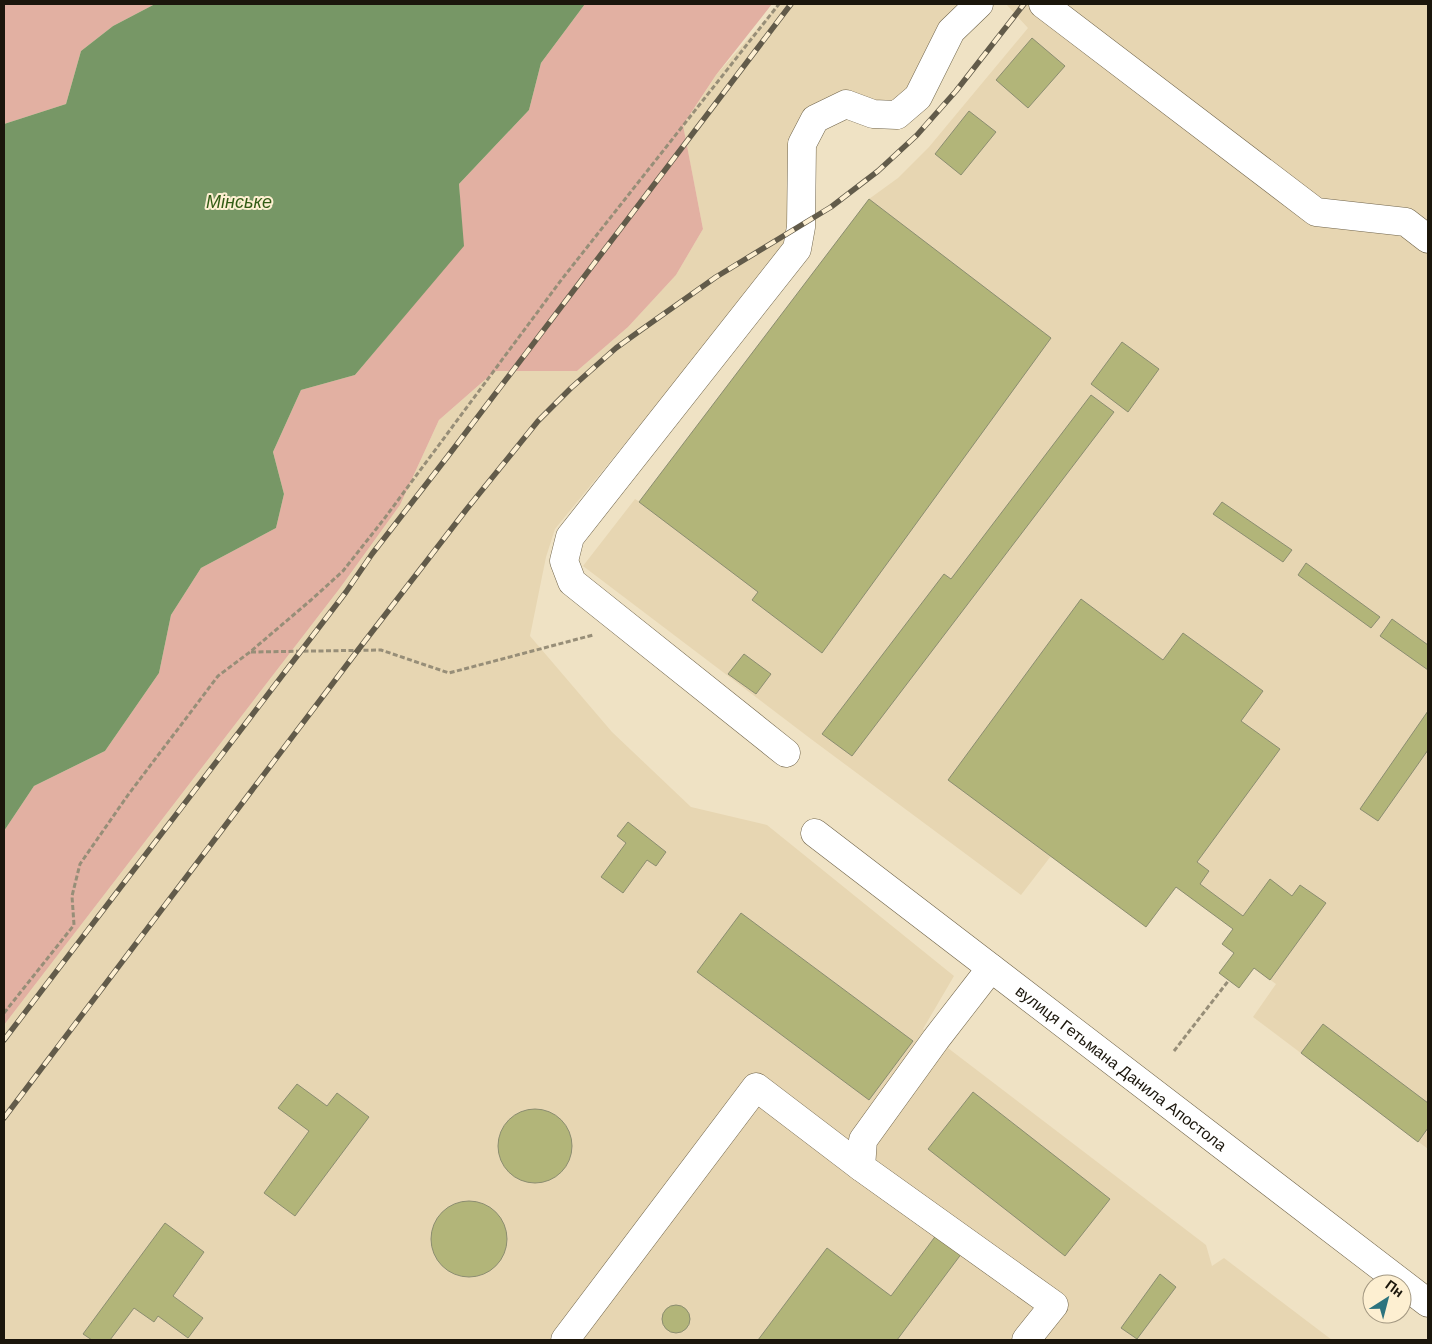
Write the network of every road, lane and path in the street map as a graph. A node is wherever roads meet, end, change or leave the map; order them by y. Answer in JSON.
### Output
{"nodes":[{"id":1,"x":779,"y":4,"type":"edge"},
{"id":2,"x":979,"y":4,"type":"edge"},
{"id":3,"x":1042,"y":4,"type":"edge"},
{"id":4,"x":1428,"y":239,"type":"edge"},
{"id":5,"x":627,"y":626,"type":"junction"},
{"id":6,"x":250,"y":652,"type":"junction"},
{"id":7,"x":786,"y":754,"type":"dead end"},
{"id":8,"x":814,"y":833,"type":"dead end"},
{"id":9,"x":991,"y":968,"type":"junction"},
{"id":10,"x":1229,"y":980,"type":"dead end"},
{"id":11,"x":4,"y":1013,"type":"edge"},
{"id":12,"x":1174,"y":1051,"type":"dead end"},
{"id":13,"x":861,"y":1167,"type":"junction"},
{"id":14,"x":1428,"y":1303,"type":"edge"},
{"id":15,"x":566,"y":1340,"type":"edge"},
{"id":16,"x":1026,"y":1340,"type":"edge"}],
"edges":[{"from":1,"to":6,"type":"path"},
{"from":2,"to":5,"type":"street"},
{"from":3,"to":4,"type":"street"},
{"from":5,"to":6,"type":"path"},
{"from":5,"to":7,"type":"street"},
{"from":6,"to":11,"type":"path"},
{"from":8,"to":9,"type":"street","name":"вулиця Гетьмана Данила Апостола"},
{"from":9,"to":13,"type":"street"},
{"from":9,"to":14,"type":"street","name":"вулиця Гетьмана Данила Апостола"},
{"from":10,"to":12,"type":"path"},
{"from":13,"to":15,"type":"street"},
{"from":13,"to":16,"type":"street"}]}
